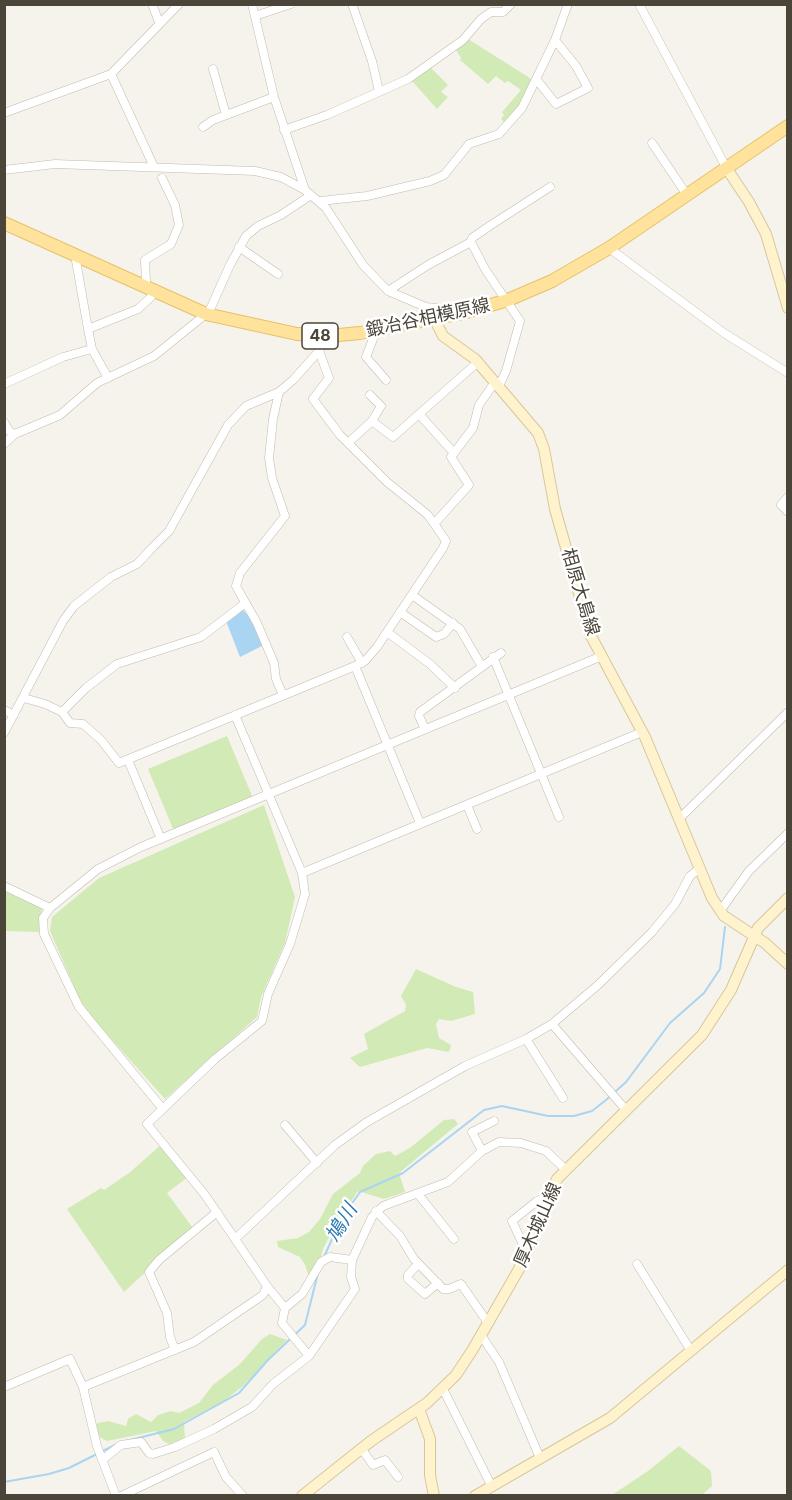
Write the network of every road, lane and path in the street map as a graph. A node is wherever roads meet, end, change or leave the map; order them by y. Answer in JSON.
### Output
{"nodes":[{"id":1,"x":152,"y":4,"type":"edge"},
{"id":2,"x":179,"y":4,"type":"edge"},
{"id":3,"x":252,"y":4,"type":"edge"},
{"id":4,"x":291,"y":4,"type":"edge"},
{"id":5,"x":352,"y":4,"type":"edge"},
{"id":6,"x":511,"y":4,"type":"edge"},
{"id":7,"x":568,"y":4,"type":"edge"},
{"id":8,"x":639,"y":4,"type":"edge"},
{"id":9,"x":255,"y":16,"type":"junction"},
{"id":10,"x":159,"y":22,"type":"junction"},
{"id":11,"x":555,"y":40,"type":"junction"},
{"id":12,"x":213,"y":69,"type":"dead end"},
{"id":13,"x":111,"y":74,"type":"junction"},
{"id":14,"x":537,"y":80,"type":"junction"},
{"id":15,"x":379,"y":91,"type":"junction"},
{"id":16,"x":274,"y":97,"type":"junction"},
{"id":17,"x":4,"y":113,"type":"edge"},
{"id":18,"x":226,"y":115,"type":"junction"},
{"id":19,"x":788,"y":126,"type":"edge"},
{"id":20,"x":203,"y":127,"type":"dead end"},
{"id":21,"x":284,"y":130,"type":"junction"},
{"id":22,"x":652,"y":143,"type":"dead end"},
{"id":23,"x":154,"y":167,"type":"junction"},
{"id":24,"x":727,"y":169,"type":"junction"},
{"id":25,"x":4,"y":170,"type":"edge"},
{"id":26,"x":162,"y":178,"type":"dead end"},
{"id":27,"x":550,"y":187,"type":"dead end"},
{"id":28,"x":308,"y":192,"type":"junction"},
{"id":29,"x":687,"y":195,"type":"junction"},
{"id":30,"x":320,"y":201,"type":"junction"},
{"id":31,"x":4,"y":223,"type":"edge"},
{"id":32,"x":471,"y":242,"type":"junction"},
{"id":33,"x":239,"y":247,"type":"junction"},
{"id":34,"x":609,"y":248,"type":"junction"},
{"id":35,"x":75,"y":255,"type":"junction"},
{"id":36,"x":278,"y":274,"type":"dead end"},
{"id":37,"x":146,"y":282,"type":"dead end"},
{"id":38,"x":388,"y":291,"type":"junction"},
{"id":39,"x":151,"y":297,"type":"dead end"},
{"id":40,"x":507,"y":300,"type":"junction"},
{"id":41,"x":788,"y":308,"type":"edge"},
{"id":42,"x":463,"y":313,"type":"junction"},
{"id":43,"x":207,"y":314,"type":"junction"},
{"id":44,"x":435,"y":320,"type":"junction"},
{"id":45,"x":88,"y":329,"type":"junction"},
{"id":46,"x":373,"y":331,"type":"junction"},
{"id":47,"x":328,"y":336,"type":"junction"},
{"id":48,"x":92,"y":349,"type":"junction"},
{"id":49,"x":319,"y":351,"type":"junction"},
{"id":50,"x":478,"y":362,"type":"junction"},
{"id":51,"x":788,"y":373,"type":"edge"},
{"id":52,"x":108,"y":378,"type":"junction"},
{"id":53,"x":386,"y":380,"type":"dead end"},
{"id":54,"x":4,"y":384,"type":"edge"},
{"id":55,"x":497,"y":384,"type":"junction"},
{"id":56,"x":279,"y":392,"type":"junction"},
{"id":57,"x":370,"y":395,"type":"dead end"},
{"id":58,"x":419,"y":414,"type":"junction"},
{"id":59,"x":372,"y":421,"type":"junction"},
{"id":60,"x":4,"y":422,"type":"edge"},
{"id":61,"x":15,"y":434,"type":"junction"},
{"id":62,"x":348,"y":443,"type":"junction"},
{"id":63,"x":4,"y":444,"type":"edge"},
{"id":64,"x":453,"y":452,"type":"junction"},
{"id":65,"x":788,"y":497,"type":"edge"},
{"id":66,"x":788,"y":512,"type":"edge"},
{"id":67,"x":435,"y":523,"type":"junction"},
{"id":68,"x":412,"y":595,"type":"junction"},
{"id":69,"x":244,"y":604,"type":"junction"},
{"id":70,"x":400,"y":612,"type":"junction"},
{"id":71,"x":453,"y":623,"type":"junction"},
{"id":72,"x":387,"y":632,"type":"junction"},
{"id":73,"x":347,"y":637,"type":"dead end"},
{"id":74,"x":602,"y":656,"type":"junction"},
{"id":75,"x":358,"y":664,"type":"junction"},
{"id":76,"x":481,"y":665,"type":"junction"},
{"id":77,"x":455,"y":687,"type":"junction"},
{"id":78,"x":283,"y":695,"type":"junction"},
{"id":79,"x":508,"y":695,"type":"junction"},
{"id":80,"x":24,"y":698,"type":"junction"},
{"id":81,"x":4,"y":710,"type":"edge"},
{"id":82,"x":62,"y":712,"type":"junction"},
{"id":83,"x":788,"y":712,"type":"edge"},
{"id":84,"x":14,"y":715,"type":"junction"},
{"id":85,"x":235,"y":715,"type":"junction"},
{"id":86,"x":425,"y":729,"type":"junction"},
{"id":87,"x":4,"y":732,"type":"edge"},
{"id":88,"x":642,"y":732,"type":"junction"},
{"id":89,"x":387,"y":745,"type":"junction"},
{"id":90,"x":128,"y":760,"type":"junction"},
{"id":91,"x":541,"y":774,"type":"junction"},
{"id":92,"x":268,"y":794,"type":"junction"},
{"id":93,"x":467,"y":805,"type":"junction"},
{"id":94,"x":558,"y":817,"type":"dead end"},
{"id":95,"x":680,"y":818,"type":"junction"},
{"id":96,"x":420,"y":823,"type":"junction"},
{"id":97,"x":477,"y":829,"type":"dead end"},
{"id":98,"x":788,"y":833,"type":"edge"},
{"id":99,"x":161,"y":839,"type":"junction"},
{"id":100,"x":700,"y":868,"type":"junction"},
{"id":101,"x":302,"y":873,"type":"junction"},
{"id":102,"x":4,"y":886,"type":"edge"},
{"id":103,"x":788,"y":898,"type":"edge"},
{"id":104,"x":50,"y":908,"type":"junction"},
{"id":105,"x":720,"y":911,"type":"junction"},
{"id":106,"x":754,"y":936,"type":"junction"},
{"id":107,"x":788,"y":964,"type":"edge"},
{"id":108,"x":552,"y":1024,"type":"junction"},
{"id":109,"x":526,"y":1039,"type":"junction"},
{"id":110,"x":563,"y":1098,"type":"dead end"},
{"id":111,"x":162,"y":1108,"type":"junction"},
{"id":112,"x":627,"y":1110,"type":"junction"},
{"id":113,"x":494,"y":1121,"type":"dead end"},
{"id":114,"x":285,"y":1125,"type":"dead end"},
{"id":115,"x":482,"y":1151,"type":"junction"},
{"id":116,"x":317,"y":1163,"type":"junction"},
{"id":117,"x":565,"y":1169,"type":"junction"},
{"id":118,"x":418,"y":1194,"type":"junction"},
{"id":119,"x":548,"y":1196,"type":"junction"},
{"id":120,"x":376,"y":1211,"type":"junction"},
{"id":121,"x":217,"y":1212,"type":"junction"},
{"id":122,"x":236,"y":1239,"type":"junction"},
{"id":123,"x":454,"y":1239,"type":"dead end"},
{"id":124,"x":527,"y":1253,"type":"junction"},
{"id":125,"x":352,"y":1260,"type":"junction"},
{"id":126,"x":418,"y":1264,"type":"junction"},
{"id":127,"x":638,"y":1264,"type":"dead end"},
{"id":128,"x":788,"y":1270,"type":"edge"},
{"id":129,"x":438,"y":1283,"type":"junction"},
{"id":130,"x":267,"y":1286,"type":"junction"},
{"id":131,"x":285,"y":1308,"type":"junction"},
{"id":132,"x":488,"y":1323,"type":"junction"},
{"id":133,"x":481,"y":1335,"type":"junction"},
{"id":134,"x":175,"y":1350,"type":"junction"},
{"id":135,"x":691,"y":1351,"type":"junction"},
{"id":136,"x":309,"y":1356,"type":"junction"},
{"id":137,"x":4,"y":1387,"type":"edge"},
{"id":138,"x":84,"y":1387,"type":"junction"},
{"id":139,"x":443,"y":1389,"type":"junction"},
{"id":140,"x":419,"y":1409,"type":"junction"},
{"id":141,"x":362,"y":1448,"type":"junction"},
{"id":142,"x":101,"y":1458,"type":"junction"},
{"id":143,"x":540,"y":1458,"type":"junction"},
{"id":144,"x":398,"y":1477,"type":"dead end"},
{"id":145,"x":491,"y":1485,"type":"junction"},
{"id":146,"x":116,"y":1496,"type":"edge"},
{"id":147,"x":121,"y":1496,"type":"edge"},
{"id":148,"x":243,"y":1496,"type":"edge"},
{"id":149,"x":302,"y":1496,"type":"edge"},
{"id":150,"x":434,"y":1496,"type":"edge"},
{"id":151,"x":475,"y":1496,"type":"edge"}],
"edges":[{"from":1,"to":10,"type":"street"},
{"from":2,"to":10,"type":"street"},
{"from":3,"to":9,"type":"street"},
{"from":4,"to":9,"type":"street"},
{"from":5,"to":15,"type":"street"},
{"from":6,"to":15,"type":"street"},
{"from":7,"to":11,"type":"street"},
{"from":8,"to":24,"type":"street"},
{"from":9,"to":16,"type":"street"},
{"from":10,"to":13,"type":"street"},
{"from":11,"to":14,"type":"street"},
{"from":11,"to":14,"type":"street"},
{"from":12,"to":18,"type":"street"},
{"from":13,"to":17,"type":"street"},
{"from":13,"to":23,"type":"street"},
{"from":14,"to":30,"type":"street"},
{"from":15,"to":21,"type":"street"},
{"from":16,"to":18,"type":"street"},
{"from":16,"to":21,"type":"street"},
{"from":18,"to":20,"type":"street"},
{"from":19,"to":24,"type":"main road","name":"鍛冶谷相模原線","number":"48"},
{"from":21,"to":28,"type":"street"},
{"from":22,"to":29,"type":"street"},
{"from":23,"to":25,"type":"street"},
{"from":23,"to":28,"type":"street"},
{"from":24,"to":29,"type":"main road","name":"鍛冶谷相模原線","number":"48"},
{"from":24,"to":41,"type":"street"},
{"from":26,"to":37,"type":"street"},
{"from":27,"to":32,"type":"street"},
{"from":28,"to":30,"type":"street"},
{"from":28,"to":33,"type":"street"},
{"from":29,"to":34,"type":"main road","name":"鍛冶谷相模原線","number":"48"},
{"from":30,"to":38,"type":"street"},
{"from":31,"to":35,"type":"main road","name":"鍛冶谷相模原線","number":"48"},
{"from":32,"to":38,"type":"street"},
{"from":32,"to":40,"type":"street"},
{"from":33,"to":36,"type":"street"},
{"from":33,"to":43,"type":"street"},
{"from":34,"to":40,"type":"main road","name":"鍛冶谷相模原線","number":"48"},
{"from":34,"to":51,"type":"street"},
{"from":35,"to":43,"type":"main road","name":"鍛冶谷相模原線","number":"48"},
{"from":35,"to":45,"type":"street"},
{"from":38,"to":42,"type":"street"},
{"from":39,"to":45,"type":"street"},
{"from":40,"to":42,"type":"main road","name":"鍛冶谷相模原線","number":"48"},
{"from":40,"to":55,"type":"street"},
{"from":42,"to":44,"type":"main road","name":"鍛冶谷相模原線","number":"48"},
{"from":43,"to":47,"type":"main road","name":"鍛冶谷相模原線","number":"48"},
{"from":43,"to":52,"type":"street"},
{"from":44,"to":46,"type":"main road","name":"鍛冶谷相模原線","number":"48"},
{"from":44,"to":50,"type":"street","name":"相原大島線"},
{"from":45,"to":48,"type":"street"},
{"from":46,"to":47,"type":"main road","name":"鍛冶谷相模原線","number":"48"},
{"from":46,"to":53,"type":"street"},
{"from":47,"to":49,"type":"street"},
{"from":48,"to":52,"type":"street"},
{"from":48,"to":54,"type":"street"},
{"from":49,"to":56,"type":"street"},
{"from":49,"to":62,"type":"street"},
{"from":50,"to":55,"type":"street","name":"相原大島線"},
{"from":50,"to":58,"type":"street"},
{"from":52,"to":61,"type":"street"},
{"from":55,"to":64,"type":"street"},
{"from":55,"to":74,"type":"street","name":"相原大島線"},
{"from":56,"to":69,"type":"street"},
{"from":56,"to":80,"type":"street"},
{"from":57,"to":59,"type":"street"},
{"from":58,"to":59,"type":"street"},
{"from":58,"to":64,"type":"street"},
{"from":59,"to":62,"type":"street"},
{"from":60,"to":61,"type":"street"},
{"from":61,"to":63,"type":"street"},
{"from":62,"to":67,"type":"street"},
{"from":64,"to":67,"type":"street"},
{"from":65,"to":66,"type":"street"},
{"from":67,"to":68,"type":"street"},
{"from":68,"to":70,"type":"street"},
{"from":68,"to":71,"type":"street"},
{"from":69,"to":78,"type":"street"},
{"from":69,"to":82,"type":"street"},
{"from":70,"to":71,"type":"street"},
{"from":70,"to":72,"type":"street"},
{"from":71,"to":76,"type":"street"},
{"from":72,"to":75,"type":"street"},
{"from":72,"to":77,"type":"street"},
{"from":73,"to":75,"type":"street"},
{"from":74,"to":79,"type":"street"},
{"from":74,"to":88,"type":"street","name":"相原大島線"},
{"from":75,"to":78,"type":"street"},
{"from":75,"to":89,"type":"street"},
{"from":76,"to":77,"type":"street"},
{"from":76,"to":79,"type":"street"},
{"from":77,"to":86,"type":"street"},
{"from":78,"to":85,"type":"street"},
{"from":79,"to":86,"type":"street"},
{"from":79,"to":91,"type":"street"},
{"from":80,"to":82,"type":"street"},
{"from":80,"to":84,"type":"street"},
{"from":81,"to":84,"type":"street"},
{"from":82,"to":90,"type":"street"},
{"from":83,"to":95,"type":"street"},
{"from":84,"to":87,"type":"street"},
{"from":85,"to":90,"type":"street"},
{"from":85,"to":92,"type":"street"},
{"from":86,"to":89,"type":"street"},
{"from":88,"to":91,"type":"street"},
{"from":88,"to":95,"type":"street","name":"相原大島線"},
{"from":89,"to":92,"type":"street"},
{"from":89,"to":96,"type":"street"},
{"from":90,"to":99,"type":"street"},
{"from":91,"to":93,"type":"street"},
{"from":91,"to":94,"type":"street"},
{"from":92,"to":99,"type":"street"},
{"from":92,"to":101,"type":"street"},
{"from":93,"to":96,"type":"street"},
{"from":93,"to":97,"type":"street"},
{"from":95,"to":100,"type":"street","name":"相原大島線"},
{"from":96,"to":101,"type":"street"},
{"from":98,"to":105,"type":"street"},
{"from":99,"to":104,"type":"street"},
{"from":100,"to":105,"type":"street","name":"相原大島線"},
{"from":100,"to":108,"type":"street"},
{"from":101,"to":111,"type":"street"},
{"from":102,"to":104,"type":"street"},
{"from":103,"to":106,"type":"street","name":"厚木城山線"},
{"from":104,"to":111,"type":"street"},
{"from":105,"to":106,"type":"street","name":"相原大島線"},
{"from":106,"to":107,"type":"street"},
{"from":106,"to":112,"type":"street","name":"厚木城山線"},
{"from":108,"to":109,"type":"street"},
{"from":108,"to":112,"type":"street"},
{"from":109,"to":110,"type":"street"},
{"from":109,"to":116,"type":"street"},
{"from":111,"to":121,"type":"street"},
{"from":112,"to":117,"type":"street","name":"厚木城山線"},
{"from":113,"to":115,"type":"street"},
{"from":114,"to":116,"type":"street"},
{"from":115,"to":117,"type":"street"},
{"from":115,"to":118,"type":"street"},
{"from":116,"to":122,"type":"street"},
{"from":117,"to":119,"type":"street","name":"厚木城山線"},
{"from":118,"to":120,"type":"street"},
{"from":118,"to":123,"type":"street"},
{"from":119,"to":124,"type":"street","name":"厚木城山線"},
{"from":119,"to":124,"type":"street"},
{"from":120,"to":125,"type":"street"},
{"from":120,"to":126,"type":"street"},
{"from":121,"to":122,"type":"street"},
{"from":121,"to":134,"type":"street"},
{"from":122,"to":130,"type":"street"},
{"from":124,"to":132,"type":"street","name":"厚木城山線"},
{"from":125,"to":131,"type":"street"},
{"from":125,"to":136,"type":"street"},
{"from":126,"to":129,"type":"street"},
{"from":126,"to":129,"type":"street"},
{"from":127,"to":135,"type":"street"},
{"from":128,"to":135,"type":"street"},
{"from":129,"to":132,"type":"street"},
{"from":130,"to":131,"type":"street"},
{"from":130,"to":134,"type":"street"},
{"from":131,"to":136,"type":"street"},
{"from":132,"to":133,"type":"street","name":"厚木城山線"},
{"from":133,"to":139,"type":"street","name":"厚木城山線"},
{"from":133,"to":143,"type":"street"},
{"from":134,"to":138,"type":"street"},
{"from":135,"to":143,"type":"street"},
{"from":136,"to":142,"type":"street"},
{"from":137,"to":138,"type":"street"},
{"from":138,"to":142,"type":"street"},
{"from":139,"to":140,"type":"street","name":"厚木城山線"},
{"from":139,"to":145,"type":"street"},
{"from":140,"to":141,"type":"street","name":"厚木城山線"},
{"from":140,"to":150,"type":"street"},
{"from":141,"to":144,"type":"street"},
{"from":141,"to":149,"type":"street","name":"厚木城山線"},
{"from":142,"to":146,"type":"street"},
{"from":143,"to":145,"type":"street"},
{"from":145,"to":151,"type":"street"},
{"from":147,"to":148,"type":"street"}]}
